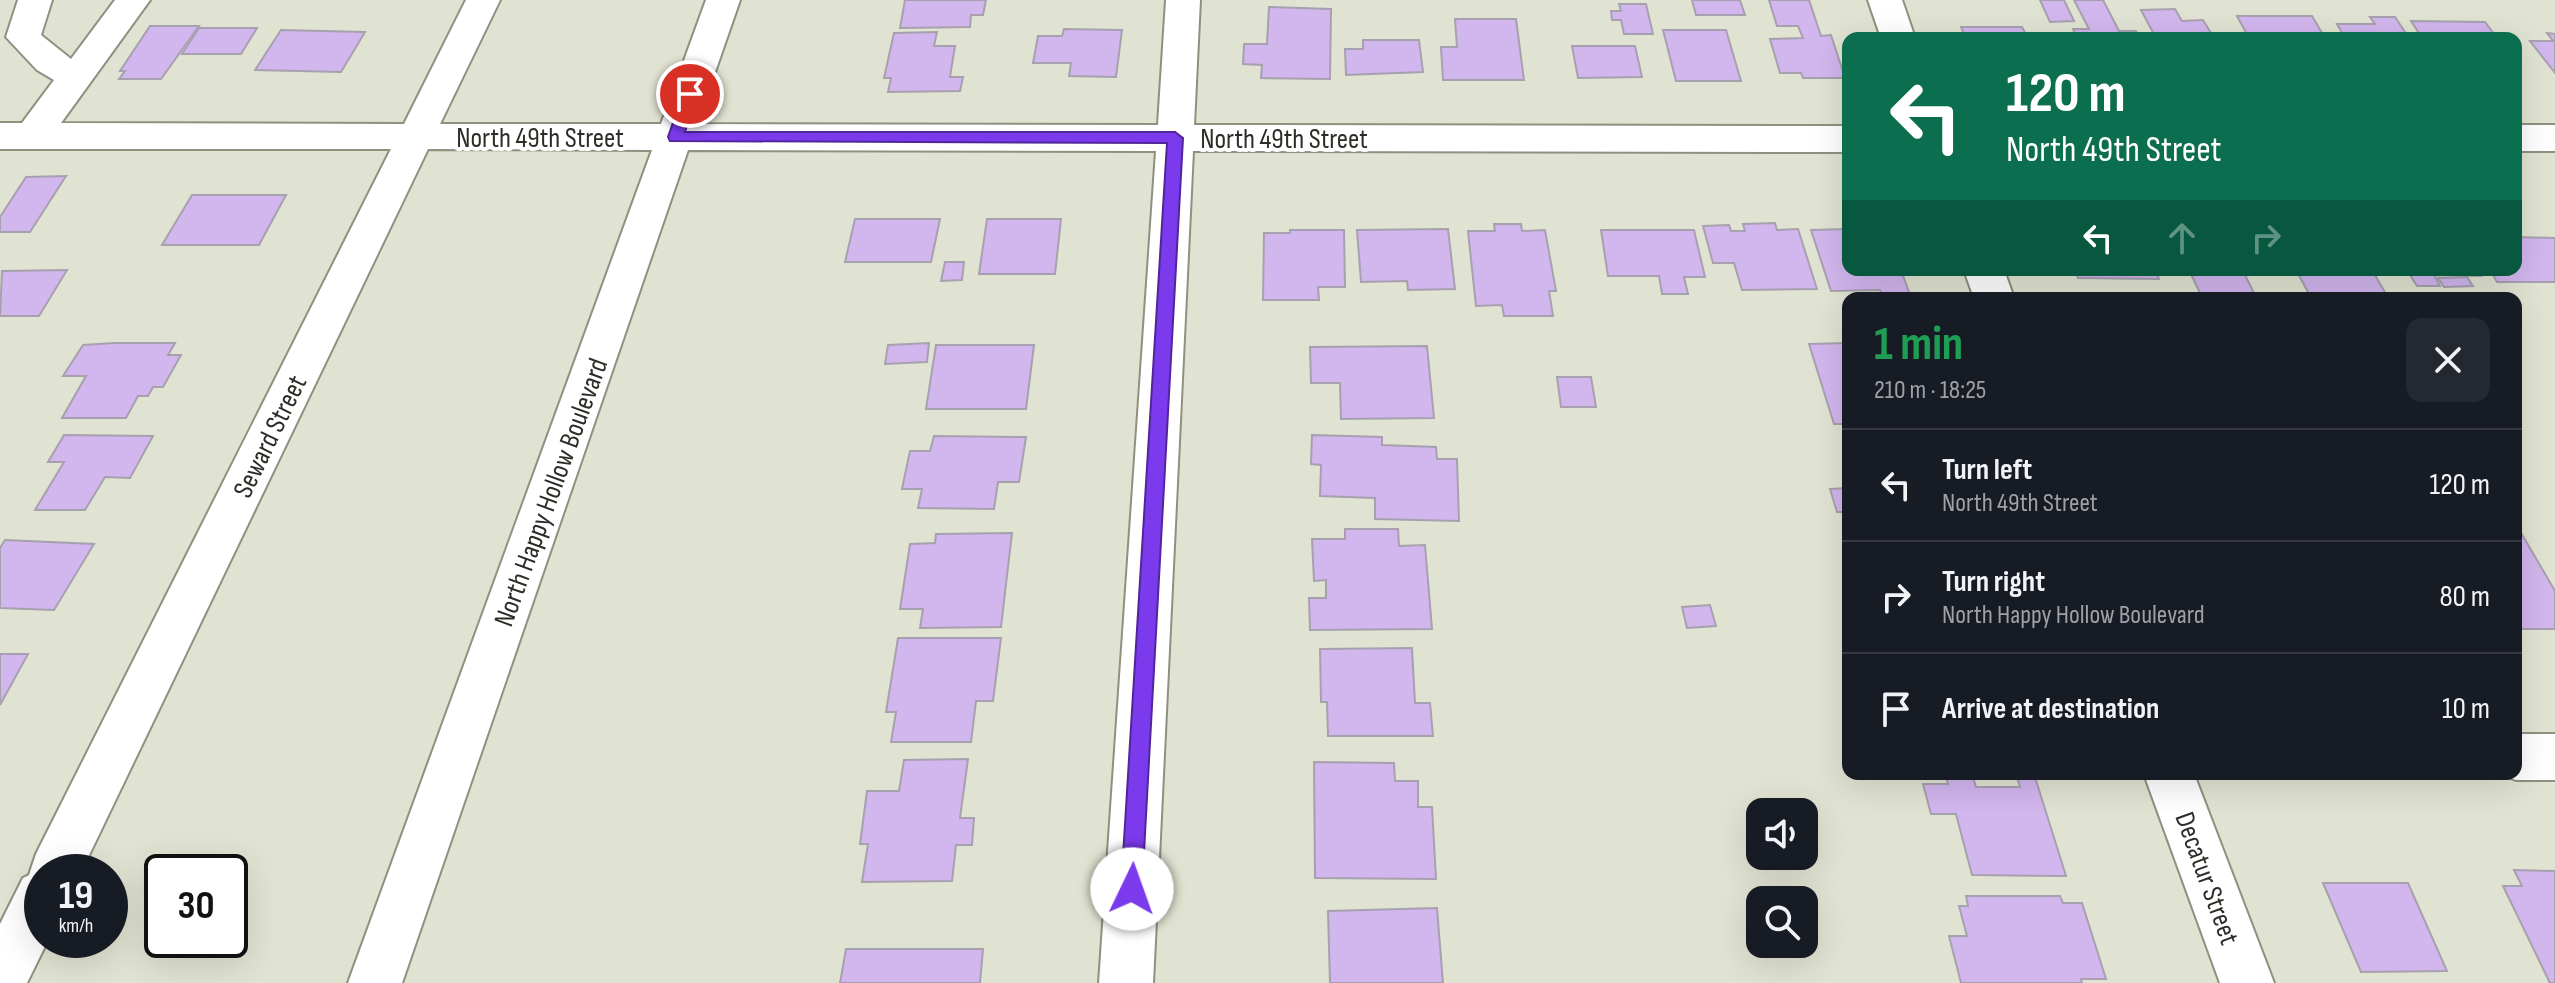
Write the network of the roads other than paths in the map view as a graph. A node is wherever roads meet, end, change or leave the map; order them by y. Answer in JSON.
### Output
{"nodes":[{"id":1,"x":35,"y":0,"type":"edge"},
{"id":2,"x":133,"y":0,"type":"edge"},
{"id":3,"x":483,"y":0,"type":"edge"},
{"id":4,"x":723,"y":0,"type":"edge"},
{"id":5,"x":1183,"y":0,"type":"edge"},
{"id":6,"x":1885,"y":0,"type":"edge"},
{"id":7,"x":1896,"y":32,"type":"edge"},
{"id":8,"x":76,"y":77,"type":"junction"},
{"id":9,"x":16,"y":136,"type":"edge"},
{"id":10,"x":416,"y":137,"type":"junction"},
{"id":11,"x":675,"y":137,"type":"junction"},
{"id":12,"x":1175,"y":138,"type":"junction"},
{"id":13,"x":2522,"y":138,"type":"edge"},
{"id":14,"x":2555,"y":138,"type":"edge"},
{"id":15,"x":1842,"y":139,"type":"edge"},
{"id":16,"x":2522,"y":757,"type":"edge"},
{"id":17,"x":2555,"y":757,"type":"edge"},
{"id":18,"x":2171,"y":780,"type":"edge"},
{"id":19,"x":63,"y":854,"type":"edge"},
{"id":20,"x":24,"y":932,"type":"edge"},
{"id":21,"x":0,"y":981,"type":"edge"},
{"id":22,"x":375,"y":983,"type":"edge"},
{"id":23,"x":1126,"y":983,"type":"edge"},
{"id":24,"x":2247,"y":983,"type":"edge"}],
"edges":[{"from":1,"to":8,"type":"street"},
{"from":2,"to":8,"type":"street"},
{"from":3,"to":10,"type":"street","name":"Seward Street"},
{"from":4,"to":11,"type":"street","name":"North Happy Hollow Boulevard"},
{"from":5,"to":12,"type":"street"},
{"from":6,"to":7,"type":"street"},
{"from":8,"to":9,"type":"street"},
{"from":9,"to":10,"type":"street","name":"North 49th Street"},
{"from":10,"to":11,"type":"street","name":"North 49th Street"},
{"from":10,"to":19,"type":"street","name":"Seward Street"},
{"from":11,"to":12,"type":"street","name":"North 49th Street"},
{"from":11,"to":22,"type":"street","name":"North Happy Hollow Boulevard"},
{"from":12,"to":15,"type":"street","name":"North 49th Street"},
{"from":12,"to":23,"type":"street"},
{"from":13,"to":14,"type":"street"},
{"from":16,"to":17,"type":"street"},
{"from":18,"to":24,"type":"street","name":"Decatur Street"},
{"from":20,"to":21,"type":"street"}]}
